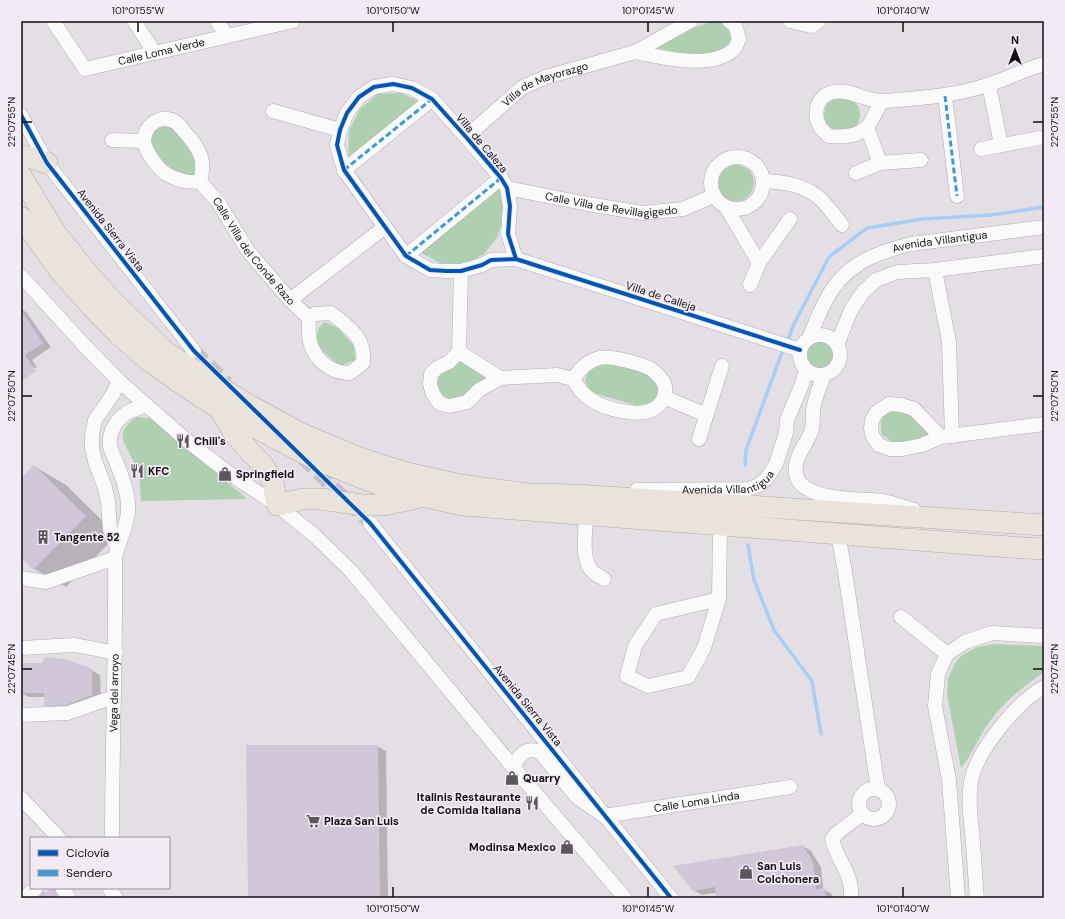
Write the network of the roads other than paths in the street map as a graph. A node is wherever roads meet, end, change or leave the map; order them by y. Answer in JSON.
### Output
{"nodes":[{"id":1,"x":52,"y":21,"type":"edge"},
{"id":2,"x":134,"y":21,"type":"edge"},
{"id":3,"x":217,"y":21,"type":"edge"},
{"id":4,"x":294,"y":21,"type":"edge"},
{"id":5,"x":692,"y":21,"type":"edge"},
{"id":6,"x":729,"y":21,"type":"edge"},
{"id":7,"x":790,"y":21,"type":"edge"},
{"id":8,"x":819,"y":21,"type":"edge"},
{"id":9,"x":227,"y":36,"type":"junction"},
{"id":10,"x":635,"y":52,"type":"junction"},
{"id":11,"x":155,"y":53,"type":"junction"},
{"id":12,"x":1044,"y":64,"type":"edge"},
{"id":13,"x":989,"y":84,"type":"junction"},
{"id":14,"x":945,"y":96,"type":"junction"},
{"id":15,"x":432,"y":99,"type":"junction"},
{"id":16,"x":881,"y":102,"type":"junction"},
{"id":17,"x":273,"y":110,"type":"dead end"},
{"id":18,"x":21,"y":115,"type":"edge"},
{"id":19,"x":867,"y":127,"type":"junction"},
{"id":20,"x":340,"y":130,"type":"junction"},
{"id":21,"x":466,"y":136,"type":"junction"},
{"id":22,"x":1040,"y":138,"type":"dead end"},
{"id":23,"x":112,"y":140,"type":"dead end"},
{"id":24,"x":144,"y":141,"type":"junction"},
{"id":25,"x":1001,"y":145,"type":"junction"},
{"id":26,"x":981,"y":149,"type":"dead end"},
{"id":27,"x":21,"y":155,"type":"edge"},
{"id":28,"x":920,"y":160,"type":"dead end"},
{"id":29,"x":47,"y":163,"type":"junction"},
{"id":30,"x":880,"y":164,"type":"junction"},
{"id":31,"x":344,"y":170,"type":"junction"},
{"id":32,"x":856,"y":173,"type":"dead end"},
{"id":33,"x":21,"y":176,"type":"edge"},
{"id":34,"x":763,"y":181,"type":"junction"},
{"id":35,"x":200,"y":182,"type":"junction"},
{"id":36,"x":504,"y":183,"type":"junction"},
{"id":37,"x":713,"y":196,"type":"junction"},
{"id":38,"x":957,"y":196,"type":"dead end"},
{"id":39,"x":726,"y":207,"type":"junction"},
{"id":40,"x":21,"y":217,"type":"edge"},
{"id":41,"x":790,"y":219,"type":"dead end"},
{"id":42,"x":842,"y":224,"type":"dead end"},
{"id":43,"x":385,"y":227,"type":"junction"},
{"id":44,"x":1044,"y":227,"type":"edge"},
{"id":45,"x":406,"y":256,"type":"junction"},
{"id":46,"x":1044,"y":256,"type":"edge"},
{"id":47,"x":516,"y":259,"type":"junction"},
{"id":48,"x":759,"y":262,"type":"junction"},
{"id":49,"x":935,"y":270,"type":"junction"},
{"id":50,"x":461,"y":271,"type":"junction"},
{"id":51,"x":21,"y":276,"type":"edge"},
{"id":52,"x":750,"y":285,"type":"dead end"},
{"id":53,"x":290,"y":300,"type":"junction"},
{"id":54,"x":309,"y":318,"type":"junction"},
{"id":55,"x":809,"y":338,"type":"junction"},
{"id":56,"x":837,"y":345,"type":"junction"},
{"id":57,"x":797,"y":349,"type":"junction"},
{"id":58,"x":194,"y":351,"type":"tunnel mouth"},
{"id":59,"x":459,"y":352,"type":"junction"},
{"id":60,"x":722,"y":366,"type":"dead end"},
{"id":61,"x":806,"y":370,"type":"junction"},
{"id":62,"x":824,"y":375,"type":"junction"},
{"id":63,"x":500,"y":378,"type":"junction"},
{"id":64,"x":573,"y":378,"type":"junction"},
{"id":65,"x":119,"y":381,"type":"junction"},
{"id":66,"x":664,"y":397,"type":"junction"},
{"id":67,"x":147,"y":406,"type":"junction"},
{"id":68,"x":220,"y":409,"type":"junction"},
{"id":69,"x":792,"y":409,"type":"junction"},
{"id":70,"x":813,"y":413,"type":"junction"},
{"id":71,"x":706,"y":415,"type":"junction"},
{"id":72,"x":1044,"y":424,"type":"edge"},
{"id":73,"x":786,"y":433,"type":"junction"},
{"id":74,"x":946,"y":436,"type":"junction"},
{"id":75,"x":808,"y":438,"type":"junction"},
{"id":76,"x":699,"y":439,"type":"dead end"},
{"id":77,"x":574,"y":495,"type":"junction"},
{"id":78,"x":425,"y":497,"type":"junction"},
{"id":79,"x":277,"y":505,"type":"junction"},
{"id":80,"x":586,"y":515,"type":"junction"},
{"id":81,"x":944,"y":518,"type":"junction"},
{"id":82,"x":370,"y":523,"type":"tunnel mouth"},
{"id":83,"x":720,"y":525,"type":"junction"},
{"id":84,"x":1044,"y":525,"type":"edge"},
{"id":85,"x":838,"y":534,"type":"junction"},
{"id":86,"x":1009,"y":547,"type":"junction"},
{"id":87,"x":1044,"y":549,"type":"edge"},
{"id":88,"x":116,"y":553,"type":"junction"},
{"id":89,"x":1044,"y":556,"type":"edge"},
{"id":90,"x":21,"y":578,"type":"edge"},
{"id":91,"x":604,"y":579,"type":"dead end"},
{"id":92,"x":719,"y":599,"type":"junction"},
{"id":93,"x":901,"y":617,"type":"dead end"},
{"id":94,"x":1044,"y":636,"type":"edge"},
{"id":95,"x":21,"y":648,"type":"edge"},
{"id":96,"x":116,"y":653,"type":"junction"},
{"id":97,"x":947,"y":654,"type":"junction"},
{"id":98,"x":1044,"y":687,"type":"edge"},
{"id":99,"x":113,"y":698,"type":"junction"},
{"id":100,"x":21,"y":714,"type":"edge"},
{"id":101,"x":513,"y":767,"type":"junction"},
{"id":102,"x":949,"y":780,"type":"junction"},
{"id":103,"x":971,"y":781,"type":"junction"},
{"id":104,"x":790,"y":787,"type":"dead end"},
{"id":105,"x":878,"y":789,"type":"junction"},
{"id":106,"x":21,"y":798,"type":"edge"},
{"id":107,"x":862,"y":814,"type":"junction"},
{"id":108,"x":604,"y":816,"type":"junction"},
{"id":109,"x":58,"y":837,"type":"edge"},
{"id":110,"x":112,"y":837,"type":"edge"},
{"id":111,"x":974,"y":859,"type":"junction"},
{"id":112,"x":955,"y":861,"type":"junction"},
{"id":113,"x":35,"y":889,"type":"edge"},
{"id":114,"x":63,"y":889,"type":"edge"},
{"id":115,"x":109,"y":889,"type":"edge"},
{"id":116,"x":24,"y":898,"type":"edge"},
{"id":117,"x":69,"y":898,"type":"edge"},
{"id":118,"x":116,"y":898,"type":"edge"},
{"id":119,"x":625,"y":898,"type":"edge"},
{"id":120,"x":672,"y":898,"type":"edge"},
{"id":121,"x":851,"y":898,"type":"edge"},
{"id":122,"x":958,"y":898,"type":"edge"},
{"id":123,"x":977,"y":898,"type":"edge"}],
"edges":[{"from":1,"to":11,"type":"street","name":"Calle Loma Verde"},
{"from":2,"to":11,"type":"street"},
{"from":3,"to":9,"type":"street"},
{"from":4,"to":9,"type":"street","name":"Calle Loma Verde"},
{"from":5,"to":10,"type":"street","name":"Villa de Mayorazgo"},
{"from":6,"to":10,"type":"street","name":"Villa de Mayorazgo"},
{"from":7,"to":8,"type":"street"},
{"from":9,"to":11,"type":"street","name":"Calle Loma Verde"},
{"from":10,"to":21,"type":"street","name":"Villa de Mayorazgo"},
{"from":12,"to":13,"type":"street"},
{"from":13,"to":14,"type":"street"},
{"from":13,"to":25,"type":"street"},
{"from":14,"to":16,"type":"street"},
{"from":14,"to":38,"type":"street"},
{"from":15,"to":20,"type":"street","name":"Villa de Caleza"},
{"from":15,"to":21,"type":"street","name":"Villa de Caleza"},
{"from":15,"to":31,"type":"street"},
{"from":16,"to":19,"type":"street"},
{"from":16,"to":19,"type":"street"},
{"from":17,"to":20,"type":"street"},
{"from":18,"to":29,"type":"street","name":"Avenida Sierra Vista"},
{"from":19,"to":30,"type":"street"},
{"from":20,"to":31,"type":"street","name":"Villa de Caleza"},
{"from":21,"to":36,"type":"street","name":"Villa de Caleza"},
{"from":22,"to":25,"type":"street"},
{"from":23,"to":24,"type":"street"},
{"from":24,"to":35,"type":"street"},
{"from":24,"to":35,"type":"street"},
{"from":25,"to":26,"type":"street"},
{"from":27,"to":29,"type":"highway"},
{"from":28,"to":30,"type":"street"},
{"from":29,"to":58,"type":"street","name":"Avenida Sierra Vista"},
{"from":30,"to":32,"type":"street"},
{"from":31,"to":43,"type":"street","name":"Villa de Caleza"},
{"from":33,"to":77,"type":"highway"},
{"from":34,"to":37,"type":"street"},
{"from":34,"to":39,"type":"street"},
{"from":34,"to":42,"type":"street"},
{"from":35,"to":53,"type":"street","name":"Calle Villa del Conde Razo"},
{"from":36,"to":37,"type":"street","name":"Calle Villa de Revillagigedo"},
{"from":36,"to":45,"type":"street"},
{"from":36,"to":47,"type":"street","name":"Villa de Caleza"},
{"from":37,"to":39,"type":"street"},
{"from":39,"to":48,"type":"street"},
{"from":40,"to":68,"type":"highway"},
{"from":41,"to":48,"type":"street"},
{"from":43,"to":45,"type":"street","name":"Villa de Caleza"},
{"from":43,"to":53,"type":"street"},
{"from":44,"to":55,"type":"street","name":"Avenida Villantigua"},
{"from":45,"to":50,"type":"street","name":"Villa de Caleza"},
{"from":46,"to":49,"type":"street"},
{"from":47,"to":50,"type":"street","name":"Villa de Caleza"},
{"from":47,"to":57,"type":"street","name":"Villa de Calleja"},
{"from":48,"to":52,"type":"street"},
{"from":49,"to":56,"type":"street"},
{"from":49,"to":74,"type":"street"},
{"from":50,"to":59,"type":"street"},
{"from":51,"to":65,"type":"street"},
{"from":53,"to":54,"type":"street","name":"Calle Villa del Conde Razo"},
{"from":54,"to":54,"type":"street"},
{"from":55,"to":56,"type":"street"},
{"from":55,"to":57,"type":"street"},
{"from":56,"to":62,"type":"street"},
{"from":57,"to":61,"type":"street"},
{"from":59,"to":63,"type":"street"},
{"from":59,"to":63,"type":"street"},
{"from":60,"to":71,"type":"street"},
{"from":61,"to":62,"type":"street"},
{"from":61,"to":69,"type":"street","name":"Avenida Villantigua"},
{"from":62,"to":70,"type":"street"},
{"from":63,"to":64,"type":"street"},
{"from":64,"to":66,"type":"street"},
{"from":64,"to":66,"type":"street"},
{"from":65,"to":67,"type":"street"},
{"from":65,"to":88,"type":"street","name":"Vega del arroyo"},
{"from":66,"to":71,"type":"street"},
{"from":67,"to":79,"type":"street"},
{"from":67,"to":88,"type":"street","name":"Vega del arroyo"},
{"from":68,"to":78,"type":"highway"},
{"from":68,"to":79,"type":"highway"},
{"from":69,"to":70,"type":"street"},
{"from":69,"to":73,"type":"street","name":"Avenida Villantigua"},
{"from":70,"to":75,"type":"street"},
{"from":71,"to":76,"type":"street"},
{"from":72,"to":74,"type":"street"},
{"from":73,"to":75,"type":"street"},
{"from":73,"to":77,"type":"street","name":"Avenida Villantigua"},
{"from":74,"to":74,"type":"street"},
{"from":75,"to":81,"type":"street"},
{"from":77,"to":81,"type":"highway"},
{"from":78,"to":79,"type":"highway"},
{"from":78,"to":80,"type":"highway"},
{"from":79,"to":101,"type":"street"},
{"from":80,"to":83,"type":"highway"},
{"from":80,"to":91,"type":"street"},
{"from":81,"to":84,"type":"highway"},
{"from":82,"to":108,"type":"street","name":"Avenida Sierra Vista"},
{"from":83,"to":85,"type":"highway"},
{"from":83,"to":92,"type":"street"},
{"from":85,"to":86,"type":"highway"},
{"from":85,"to":105,"type":"street"},
{"from":86,"to":87,"type":"highway"},
{"from":86,"to":89,"type":"street"},
{"from":88,"to":90,"type":"street"},
{"from":88,"to":96,"type":"street","name":"Vega del arroyo"},
{"from":92,"to":92,"type":"street"},
{"from":93,"to":97,"type":"street"},
{"from":94,"to":97,"type":"street"},
{"from":95,"to":96,"type":"street"},
{"from":96,"to":99,"type":"street","name":"Vega del arroyo"},
{"from":97,"to":102,"type":"street"},
{"from":98,"to":103,"type":"street"},
{"from":99,"to":100,"type":"street"},
{"from":99,"to":110,"type":"street","name":"Vega del arroyo"},
{"from":101,"to":108,"type":"street"},
{"from":101,"to":119,"type":"street"},
{"from":102,"to":103,"type":"street"},
{"from":102,"to":112,"type":"street"},
{"from":103,"to":111,"type":"street"},
{"from":104,"to":108,"type":"street","name":"Calle Loma Linda"},
{"from":105,"to":107,"type":"street"},
{"from":105,"to":107,"type":"street"},
{"from":106,"to":109,"type":"street"},
{"from":107,"to":121,"type":"street"},
{"from":108,"to":120,"type":"street","name":"Avenida Sierra Vista"},
{"from":111,"to":112,"type":"street"},
{"from":111,"to":123,"type":"street"},
{"from":112,"to":122,"type":"street"},
{"from":113,"to":116,"type":"street"},
{"from":114,"to":117,"type":"street"},
{"from":115,"to":118,"type":"street"}]}
